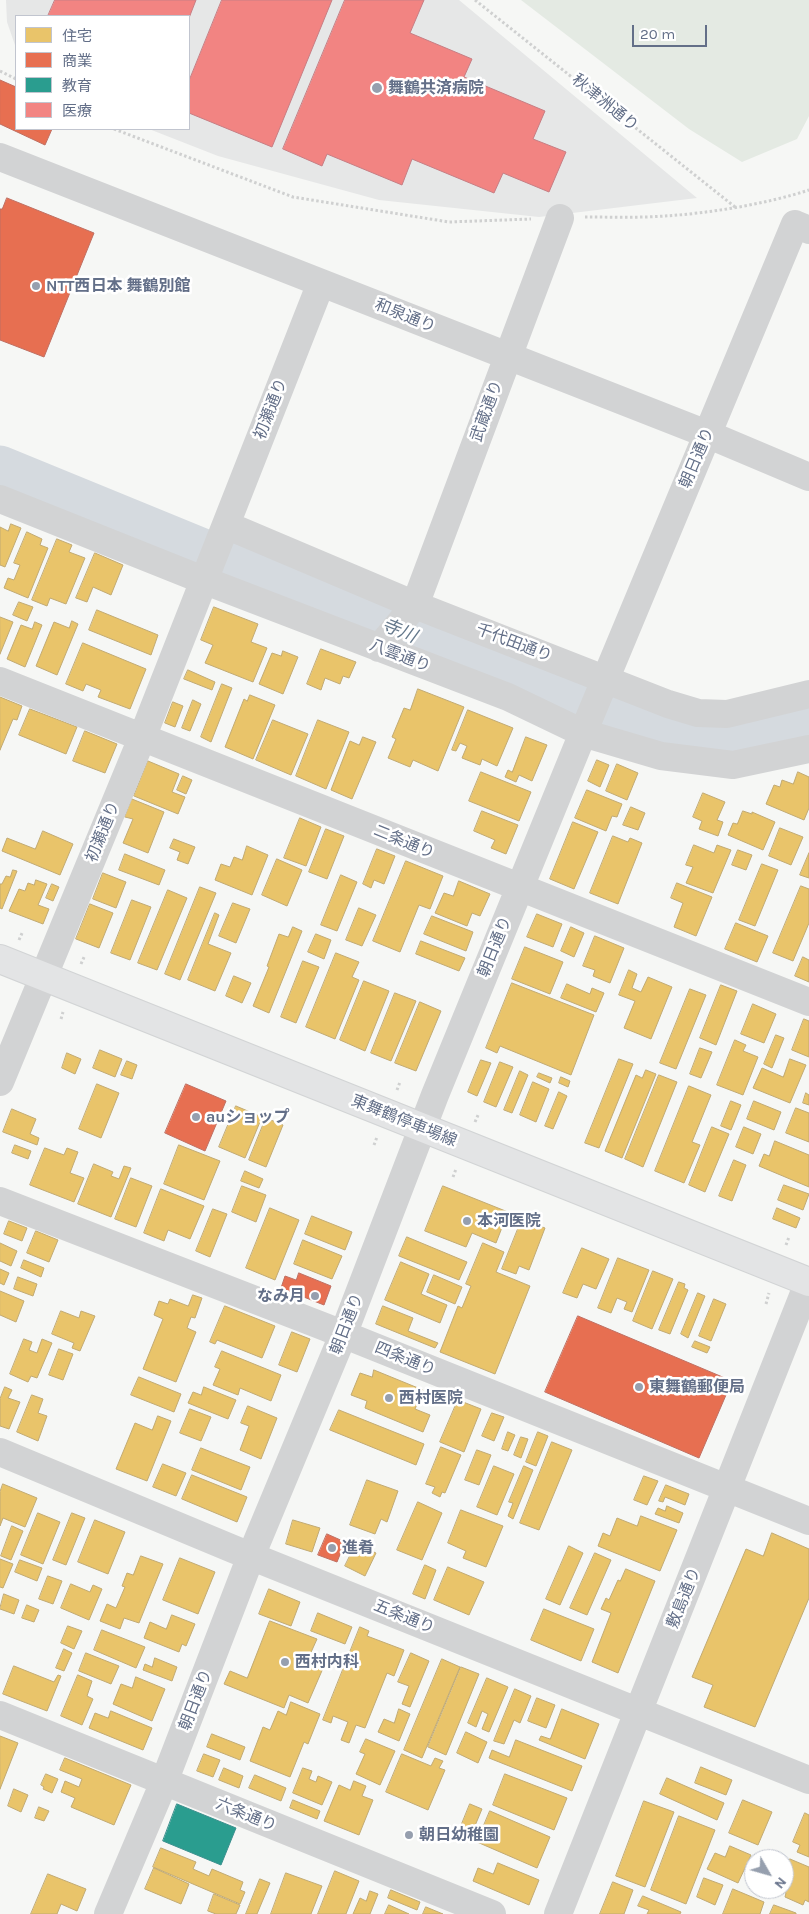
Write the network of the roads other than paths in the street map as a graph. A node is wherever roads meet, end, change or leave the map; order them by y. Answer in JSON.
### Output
{"nodes":[{"id":1,"x":0,"y":157,"type":"edge"},
{"id":2,"x":560,"y":218,"type":"road end"},
{"id":3,"x":802,"y":227,"type":"edge"},
{"id":4,"x":321,"y":283,"type":"junction"},
{"id":5,"x":507,"y":357,"type":"junction"},
{"id":6,"x":707,"y":434,"type":"junction"},
{"id":7,"x":809,"y":477,"type":"edge"},
{"id":8,"x":0,"y":499,"type":"edge"},
{"id":9,"x":224,"y":531,"type":"junction"},
{"id":10,"x":206,"y":574,"type":"junction"},
{"id":11,"x":411,"y":609,"type":"junction"},
{"id":12,"x":383,"y":643,"type":"junction"},
{"id":13,"x":0,"y":681,"type":"edge"},
{"id":14,"x":602,"y":686,"type":"junction"},
{"id":15,"x":809,"y":694,"type":"edge"},
{"id":16,"x":585,"y":728,"type":"junction"},
{"id":17,"x":142,"y":738,"type":"junction"},
{"id":18,"x":809,"y":749,"type":"edge"},
{"id":19,"x":519,"y":888,"type":"junction"},
{"id":20,"x":0,"y":959,"type":"edge"},
{"id":21,"x":43,"y":977,"type":"junction"},
{"id":22,"x":809,"y":1002,"type":"edge"},
{"id":23,"x":0,"y":1082,"type":"edge"},
{"id":24,"x":423,"y":1128,"type":"junction"},
{"id":25,"x":0,"y":1201,"type":"edge"},
{"id":26,"x":809,"y":1282,"type":"edge"},
{"id":27,"x":344,"y":1335,"type":"junction"},
{"id":28,"x":0,"y":1452,"type":"edge"},
{"id":29,"x":728,"y":1488,"type":"junction"},
{"id":30,"x":809,"y":1521,"type":"edge"},
{"id":31,"x":252,"y":1556,"type":"junction"},
{"id":32,"x":638,"y":1711,"type":"junction"},
{"id":33,"x":0,"y":1715,"type":"edge"},
{"id":34,"x":809,"y":1780,"type":"edge"},
{"id":35,"x":164,"y":1782,"type":"junction"},
{"id":36,"x":108,"y":1914,"type":"edge"},
{"id":37,"x":492,"y":1914,"type":"edge"},
{"id":38,"x":558,"y":1914,"type":"edge"}],
"edges":[{"from":1,"to":4,"type":"street","name":"和泉通り"},
{"from":2,"to":5,"type":"street","name":"武蔵通り"},
{"from":3,"to":6,"type":"street","name":"朝日通り"},
{"from":4,"to":5,"type":"street","name":"和泉通り"},
{"from":4,"to":9,"type":"street","name":"初瀬通り"},
{"from":5,"to":6,"type":"street","name":"和泉通り"},
{"from":5,"to":11,"type":"street","name":"武蔵通り"},
{"from":6,"to":7,"type":"street","name":"和泉通り"},
{"from":6,"to":14,"type":"street","name":"朝日通り"},
{"from":8,"to":10,"type":"street","name":"八雲通り"},
{"from":9,"to":10,"type":"street","name":"初瀬通り"},
{"from":9,"to":11,"type":"street","name":"千代田通り"},
{"from":10,"to":12,"type":"street","name":"八雲通り"},
{"from":10,"to":17,"type":"street","name":"初瀬通り"},
{"from":11,"to":12,"type":"street"},
{"from":11,"to":14,"type":"street","name":"千代田通り"},
{"from":12,"to":16,"type":"street","name":"八雲通り"},
{"from":13,"to":17,"type":"street","name":"二条通り"},
{"from":14,"to":15,"type":"street","name":"千代田通り"},
{"from":14,"to":16,"type":"street","name":"朝日通り"},
{"from":16,"to":18,"type":"street","name":"八雲通り"},
{"from":16,"to":19,"type":"street","name":"朝日通り"},
{"from":17,"to":19,"type":"street","name":"二条通り"},
{"from":17,"to":21,"type":"street","name":"初瀬通り"},
{"from":19,"to":22,"type":"street","name":"二条通り"},
{"from":19,"to":24,"type":"street","name":"朝日通り"},
{"from":20,"to":21,"type":"main road","name":"東舞鶴停車場線"},
{"from":21,"to":23,"type":"street","name":"初瀬通り"},
{"from":21,"to":24,"type":"main road","name":"東舞鶴停車場線"},
{"from":24,"to":26,"type":"main road","name":"東舞鶴停車場線"},
{"from":24,"to":27,"type":"street","name":"朝日通り"},
{"from":25,"to":27,"type":"street","name":"四条通り"},
{"from":26,"to":29,"type":"street","name":"敷島通り"},
{"from":27,"to":29,"type":"street","name":"四条通り"},
{"from":27,"to":31,"type":"street","name":"朝日通り"},
{"from":28,"to":31,"type":"street","name":"五条通り"},
{"from":29,"to":30,"type":"street","name":"四条通り"},
{"from":29,"to":32,"type":"street","name":"敷島通り"},
{"from":31,"to":32,"type":"street","name":"五条通り"},
{"from":31,"to":35,"type":"street","name":"朝日通り"},
{"from":32,"to":34,"type":"street","name":"五条通り"},
{"from":32,"to":38,"type":"street","name":"敷島通り"},
{"from":33,"to":35,"type":"street","name":"六条通り"},
{"from":35,"to":36,"type":"street","name":"朝日通り"},
{"from":35,"to":37,"type":"street","name":"六条通り"}]}
